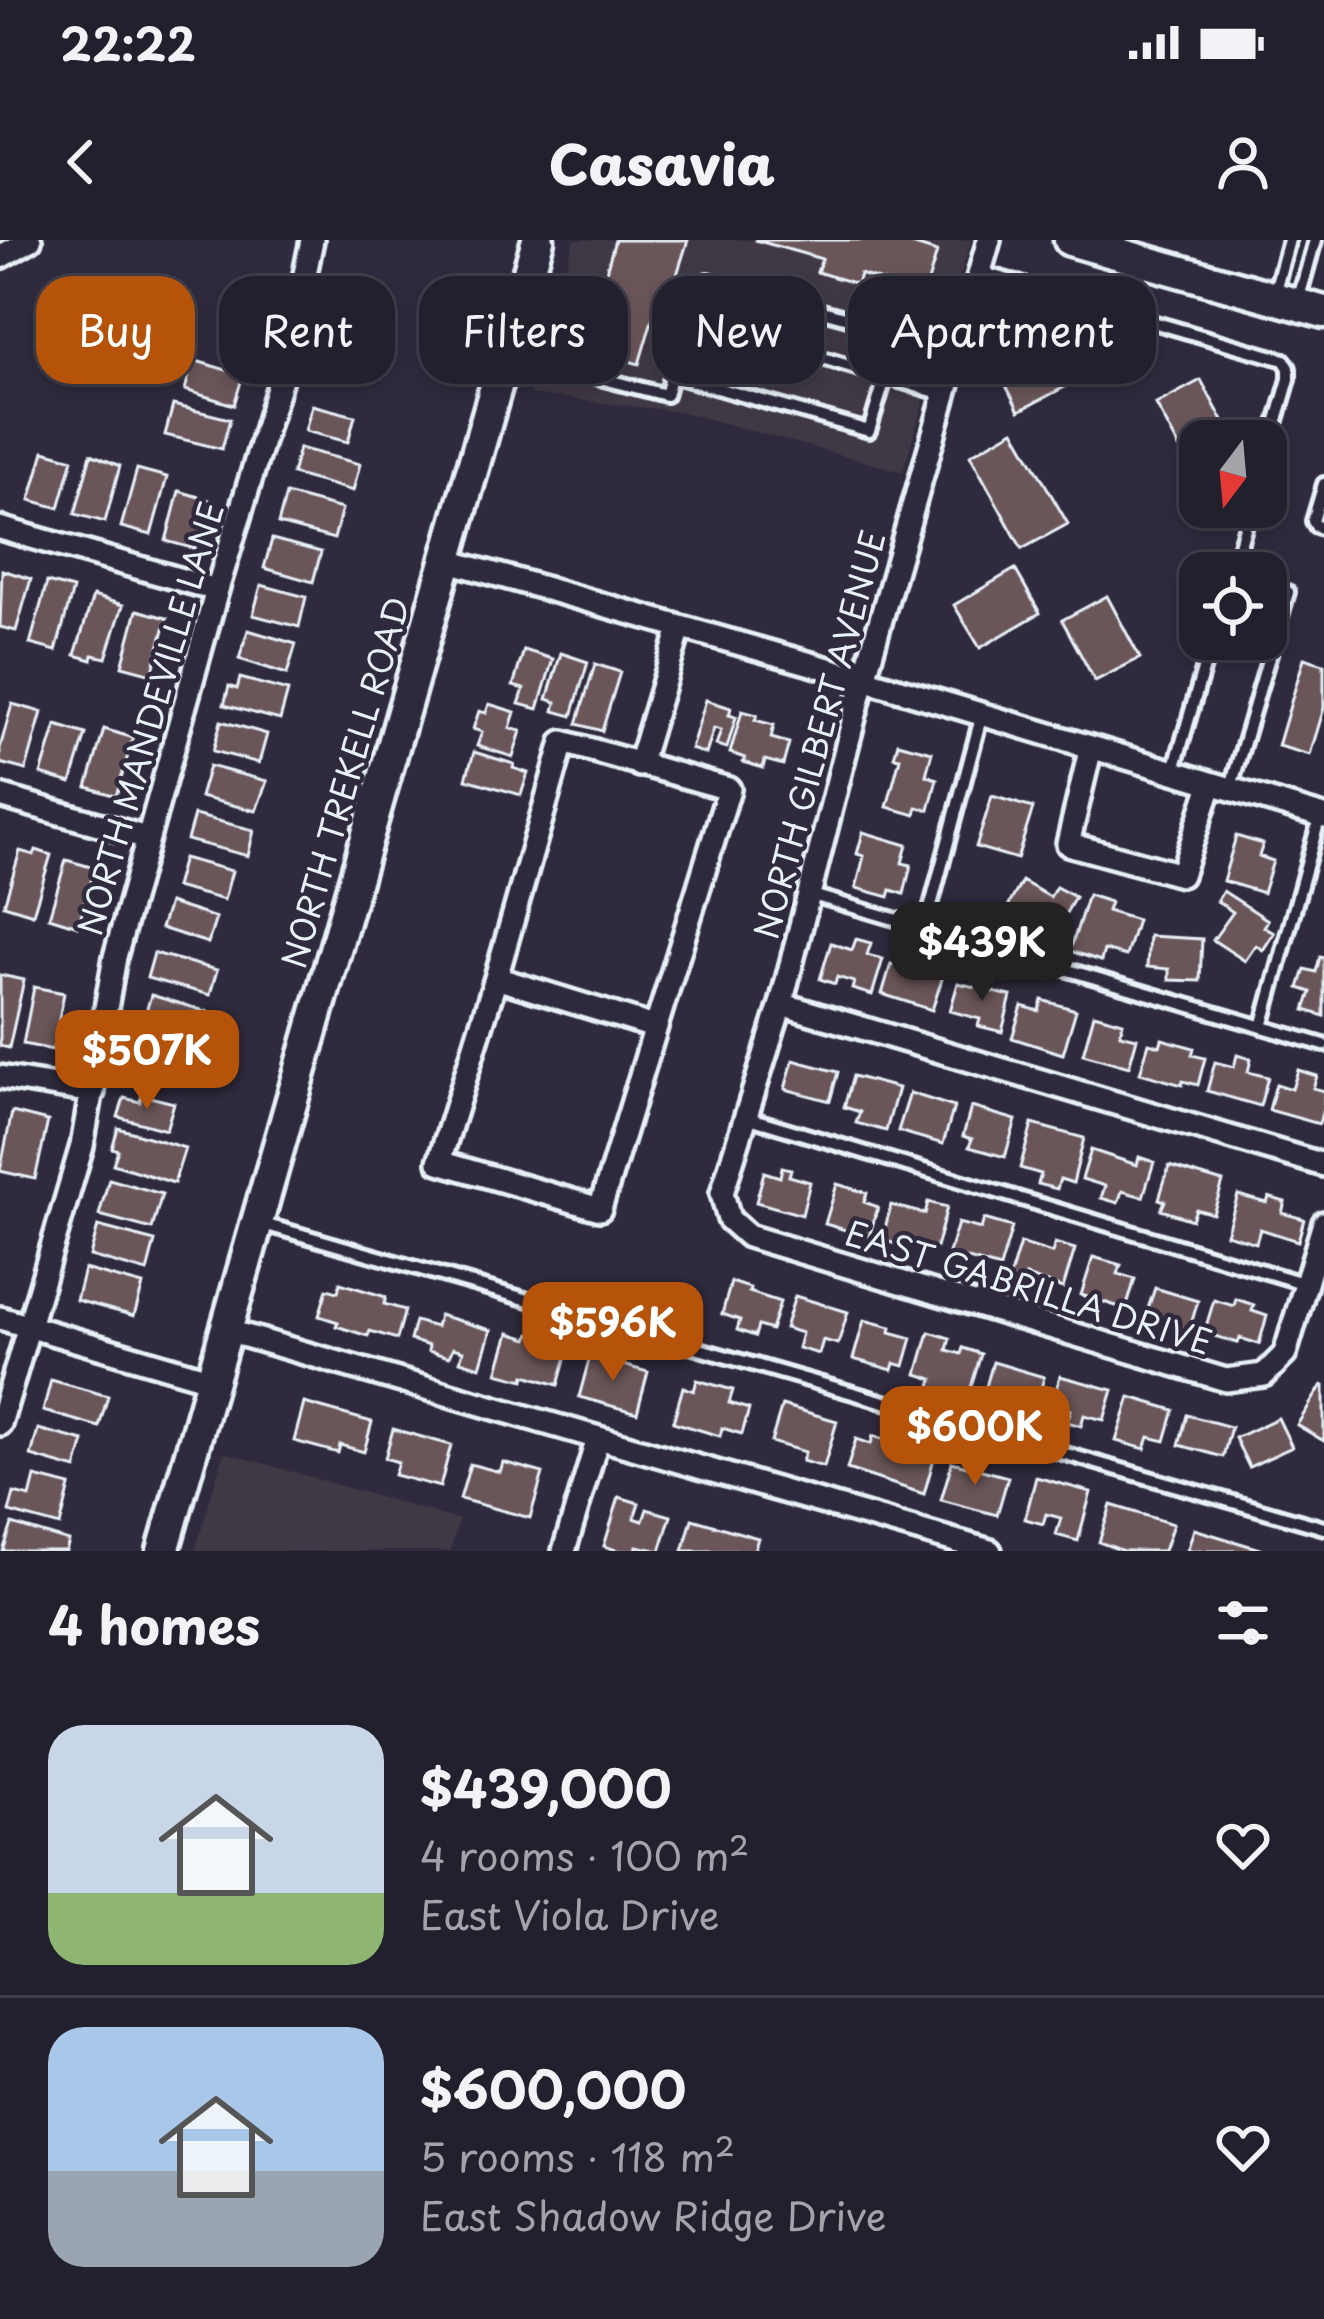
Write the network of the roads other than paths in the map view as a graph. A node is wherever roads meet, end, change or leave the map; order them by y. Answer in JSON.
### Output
{"nodes":[{"id":1,"x":30,"y":240,"type":"edge"},
{"id":2,"x":312,"y":240,"type":"edge"},
{"id":3,"x":538,"y":240,"type":"edge"},
{"id":4,"x":989,"y":240,"type":"edge"},
{"id":5,"x":1070,"y":240,"type":"edge"},
{"id":6,"x":1288,"y":243,"type":"edge"},
{"id":7,"x":1313,"y":246,"type":"edge"},
{"id":8,"x":0,"y":257,"type":"edge"},
{"id":9,"x":980,"y":272,"type":"junction"},
{"id":10,"x":528,"y":276,"type":"edge"},
{"id":11,"x":1298,"y":304,"type":"edge"},
{"id":12,"x":496,"y":384,"type":"edge"},
{"id":13,"x":623,"y":384,"type":"edge"},
{"id":14,"x":669,"y":384,"type":"edge"},
{"id":15,"x":706,"y":384,"type":"edge"},
{"id":16,"x":883,"y":384,"type":"edge"},
{"id":17,"x":907,"y":384,"type":"edge"},
{"id":18,"x":943,"y":394,"type":"junction"},
{"id":19,"x":1277,"y":420,"type":"edge"},
{"id":20,"x":1324,"y":484,"type":"edge"},
{"id":21,"x":0,"y":528,"type":"edge"},
{"id":22,"x":1324,"y":529,"type":"edge"},
{"id":23,"x":445,"y":560,"type":"junction"},
{"id":24,"x":217,"y":590,"type":"junction"},
{"id":25,"x":1288,"y":592,"type":"dead end"},
{"id":26,"x":680,"y":628,"type":"junction"},
{"id":27,"x":1206,"y":660,"type":"edge"},
{"id":28,"x":864,"y":679,"type":"junction"},
{"id":29,"x":982,"y":714,"type":"junction"},
{"id":30,"x":1091,"y":746,"type":"junction"},
{"id":31,"x":639,"y":765,"type":"junction"},
{"id":32,"x":1173,"y":773,"type":"junction"},
{"id":33,"x":1221,"y":787,"type":"junction"},
{"id":34,"x":0,"y":796,"type":"edge"},
{"id":35,"x":1322,"y":817,"type":"edge"},
{"id":36,"x":147,"y":838,"type":"junction"},
{"id":37,"x":809,"y":894,"type":"junction"},
{"id":38,"x":925,"y":928,"type":"junction"},
{"id":39,"x":496,"y":978,"type":"junction"},
{"id":40,"x":781,"y":1004,"type":"junction"},
{"id":41,"x":654,"y":1027,"type":"junction"},
{"id":42,"x":1262,"y":1027,"type":"junction"},
{"id":43,"x":1324,"y":1045,"type":"edge"},
{"id":44,"x":0,"y":1077,"type":"edge"},
{"id":45,"x":93,"y":1092,"type":"junction"},
{"id":46,"x":746,"y":1117,"type":"junction"},
{"id":47,"x":1324,"y":1165,"type":"edge"},
{"id":48,"x":257,"y":1222,"type":"junction"},
{"id":49,"x":1324,"y":1222,"type":"edge"},
{"id":50,"x":748,"y":1236,"type":"joint"},
{"id":51,"x":1306,"y":1284,"type":"junction"},
{"id":52,"x":0,"y":1318,"type":"edge"},
{"id":53,"x":28,"y":1326,"type":"junction"},
{"id":54,"x":226,"y":1330,"type":"junction"},
{"id":55,"x":212,"y":1379,"type":"junction"},
{"id":56,"x":0,"y":1424,"type":"edge"},
{"id":57,"x":598,"y":1438,"type":"junction"},
{"id":58,"x":1324,"y":1528,"type":"edge"},
{"id":59,"x":163,"y":1551,"type":"edge"},
{"id":60,"x":565,"y":1551,"type":"edge"},
{"id":61,"x":990,"y":1551,"type":"edge"}],
"edges":[{"from":1,"to":8,"type":"street"},
{"from":2,"to":24,"type":"street","name":"NORTH MANDEVILLE LANE"},
{"from":3,"to":10,"type":"main road","name":"NORTH TREKELL ROAD"},
{"from":4,"to":9,"type":"street","name":"NORTH GILBERT AVENUE"},
{"from":5,"to":11,"type":"main road"},
{"from":6,"to":7,"type":"lane"},
{"from":6,"to":11,"type":"lane"},
{"from":7,"to":11,"type":"lane"},
{"from":9,"to":18,"type":"street","name":"NORTH GILBERT AVENUE"},
{"from":9,"to":19,"type":"lane"},
{"from":12,"to":23,"type":"main road","name":"NORTH TREKELL ROAD"},
{"from":13,"to":14,"type":"lane"},
{"from":15,"to":16,"type":"lane"},
{"from":17,"to":18,"type":"lane"},
{"from":18,"to":28,"type":"street","name":"NORTH GILBERT AVENUE"},
{"from":20,"to":22,"type":"lane"},
{"from":21,"to":24,"type":"street"},
{"from":23,"to":26,"type":"street"},
{"from":23,"to":48,"type":"main road","name":"NORTH TREKELL ROAD"},
{"from":24,"to":36,"type":"street","name":"NORTH MANDEVILLE LANE"},
{"from":25,"to":33,"type":"lane"},
{"from":26,"to":28,"type":"street"},
{"from":26,"to":31,"type":"street"},
{"from":27,"to":32,"type":"lane"},
{"from":28,"to":29,"type":"street"},
{"from":28,"to":37,"type":"street","name":"NORTH GILBERT AVENUE"},
{"from":29,"to":30,"type":"street"},
{"from":29,"to":38,"type":"lane"},
{"from":30,"to":32,"type":"street"},
{"from":30,"to":33,"type":"street"},
{"from":31,"to":39,"type":"street"},
{"from":31,"to":41,"type":"street"},
{"from":32,"to":33,"type":"street"},
{"from":33,"to":35,"type":"street"},
{"from":34,"to":36,"type":"street"},
{"from":35,"to":42,"type":"lane"},
{"from":36,"to":45,"type":"street","name":"NORTH MANDEVILLE LANE"},
{"from":37,"to":38,"type":"lane"},
{"from":37,"to":40,"type":"street","name":"NORTH GILBERT AVENUE"},
{"from":38,"to":42,"type":"lane"},
{"from":39,"to":41,"type":"street"},
{"from":39,"to":41,"type":"street"},
{"from":40,"to":46,"type":"street","name":"NORTH GILBERT AVENUE"},
{"from":40,"to":47,"type":"street"},
{"from":42,"to":43,"type":"lane"},
{"from":44,"to":45,"type":"street"},
{"from":45,"to":53,"type":"street","name":"NORTH MANDEVILLE LANE"},
{"from":46,"to":50,"type":"street","name":"NORTH GILBERT AVENUE"},
{"from":46,"to":51,"type":"lane"},
{"from":48,"to":54,"type":"main road","name":"NORTH TREKELL ROAD"},
{"from":48,"to":58,"type":"lane"},
{"from":49,"to":51,"type":"street"},
{"from":50,"to":51,"type":"street","name":"EAST GABRILLA DRIVE"},
{"from":52,"to":53,"type":"street"},
{"from":53,"to":55,"type":"street"},
{"from":53,"to":56,"type":"street","name":"NORTH MANDEVILLE LANE"},
{"from":54,"to":55,"type":"main road","name":"NORTH TREKELL ROAD"},
{"from":54,"to":57,"type":"street"},
{"from":55,"to":59,"type":"main road","name":"NORTH TREKELL ROAD"},
{"from":57,"to":60,"type":"street"},
{"from":57,"to":61,"type":"street"}]}
